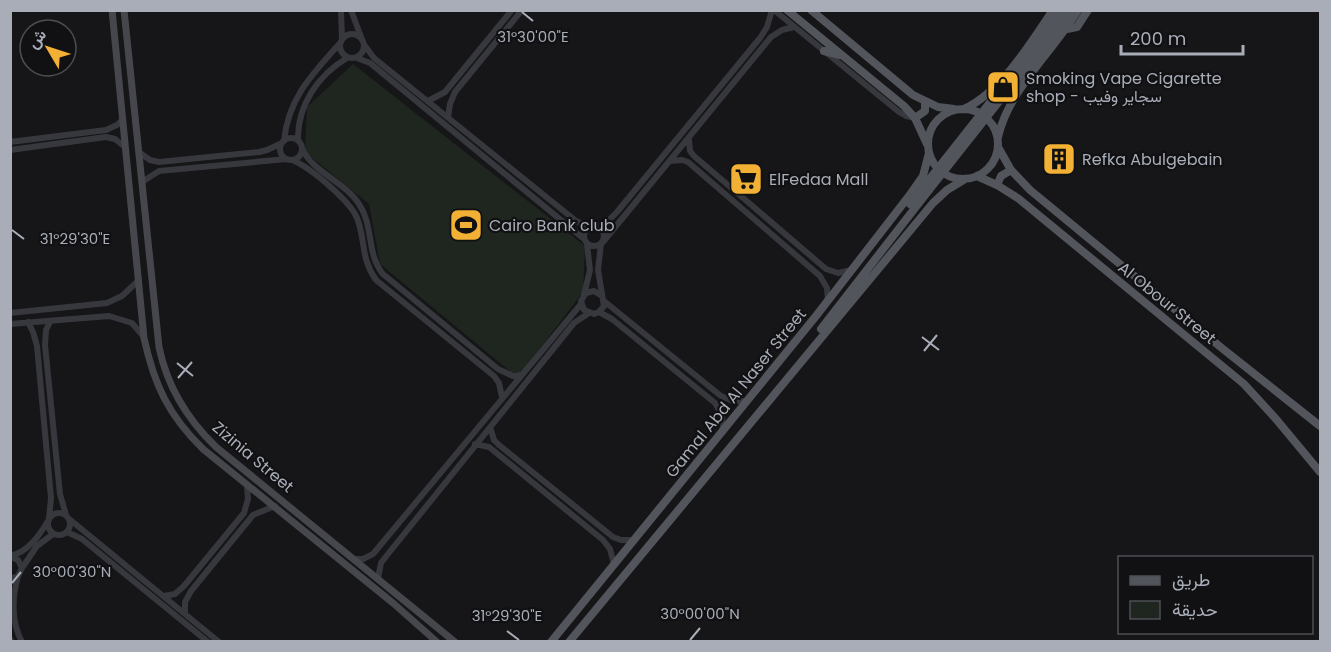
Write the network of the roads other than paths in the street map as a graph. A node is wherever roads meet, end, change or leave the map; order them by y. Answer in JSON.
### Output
{"nodes":[{"id":1,"x":112,"y":10,"type":"edge"},
{"id":2,"x":124,"y":10,"type":"edge"},
{"id":3,"x":341,"y":10,"type":"edge"},
{"id":4,"x":351,"y":10,"type":"edge"},
{"id":5,"x":512,"y":10,"type":"edge"},
{"id":6,"x":522,"y":10,"type":"edge"},
{"id":7,"x":773,"y":10,"type":"edge"},
{"id":8,"x":787,"y":10,"type":"edge"},
{"id":9,"x":811,"y":10,"type":"edge"},
{"id":10,"x":1053,"y":10,"type":"edge"},
{"id":11,"x":1061,"y":10,"type":"edge"},
{"id":12,"x":1069,"y":10,"type":"edge"},
{"id":13,"x":1078,"y":10,"type":"edge"},
{"id":14,"x":1088,"y":10,"type":"edge"},
{"id":15,"x":794,"y":27,"type":"junction"},
{"id":16,"x":766,"y":28,"type":"junction"},
{"id":17,"x":1067,"y":29,"type":"junction"},
{"id":18,"x":774,"y":34,"type":"junction"},
{"id":19,"x":361,"y":37,"type":"junction"},
{"id":20,"x":341,"y":41,"type":"junction"},
{"id":21,"x":365,"y":46,"type":"junction"},
{"id":22,"x":824,"y":51,"type":"junction"},
{"id":23,"x":842,"y":56,"type":"junction"},
{"id":24,"x":347,"y":58,"type":"junction"},
{"id":25,"x":357,"y":58,"type":"junction"},
{"id":26,"x":1009,"y":83,"type":"junction"},
{"id":27,"x":988,"y":92,"type":"junction"},
{"id":28,"x":428,"y":101,"type":"junction"},
{"id":29,"x":925,"y":102,"type":"junction"},
{"id":30,"x":1009,"y":106,"type":"junction"},
{"id":31,"x":961,"y":109,"type":"junction"},
{"id":32,"x":448,"y":117,"type":"junction"},
{"id":33,"x":915,"y":118,"type":"junction"},
{"id":34,"x":122,"y":120,"type":"junction"},
{"id":35,"x":689,"y":138,"type":"junction"},
{"id":36,"x":298,"y":140,"type":"junction"},
{"id":37,"x":10,"y":142,"type":"edge"},
{"id":38,"x":283,"y":142,"type":"junction"},
{"id":39,"x":998,"y":143,"type":"junction"},
{"id":40,"x":125,"y":147,"type":"junction"},
{"id":41,"x":302,"y":148,"type":"junction"},
{"id":42,"x":10,"y":150,"type":"edge"},
{"id":43,"x":929,"y":151,"type":"junction"},
{"id":44,"x":140,"y":153,"type":"junction"},
{"id":45,"x":150,"y":160,"type":"junction"},
{"id":46,"x":289,"y":160,"type":"junction"},
{"id":47,"x":699,"y":160,"type":"junction"},
{"id":48,"x":670,"y":162,"type":"junction"},
{"id":49,"x":693,"y":166,"type":"junction"},
{"id":50,"x":653,"y":168,"type":"junction"},
{"id":51,"x":1011,"y":170,"type":"junction"},
{"id":52,"x":660,"y":173,"type":"junction"},
{"id":53,"x":151,"y":176,"type":"junction"},
{"id":54,"x":977,"y":176,"type":"junction"},
{"id":55,"x":966,"y":179,"type":"junction"},
{"id":56,"x":142,"y":182,"type":"junction"},
{"id":57,"x":997,"y":185,"type":"junction"},
{"id":58,"x":924,"y":186,"type":"junction"},
{"id":59,"x":942,"y":194,"type":"junction"},
{"id":60,"x":597,"y":226,"type":"junction"},
{"id":61,"x":589,"y":227,"type":"junction"},
{"id":62,"x":586,"y":241,"type":"junction"},
{"id":63,"x":602,"y":243,"type":"junction"},
{"id":64,"x":820,"y":264,"type":"junction"},
{"id":65,"x":852,"y":270,"type":"junction"},
{"id":66,"x":814,"y":271,"type":"junction"},
{"id":67,"x":139,"y":280,"type":"junction"},
{"id":68,"x":584,"y":295,"type":"junction"},
{"id":69,"x":408,"y":296,"type":"junction"},
{"id":70,"x":603,"y":298,"type":"junction"},
{"id":71,"x":828,"y":301,"type":"junction"},
{"id":72,"x":402,"y":302,"type":"junction"},
{"id":73,"x":581,"y":304,"type":"junction"},
{"id":74,"x":99,"y":305,"type":"junction"},
{"id":75,"x":599,"y":312,"type":"junction"},
{"id":76,"x":589,"y":313,"type":"junction"},
{"id":77,"x":10,"y":314,"type":"edge"},
{"id":78,"x":99,"y":315,"type":"junction"},
{"id":79,"x":576,"y":316,"type":"junction"},
{"id":80,"x":816,"y":316,"type":"junction"},
{"id":81,"x":28,"y":322,"type":"junction"},
{"id":82,"x":50,"y":322,"type":"junction"},
{"id":83,"x":10,"y":324,"type":"edge"},
{"id":84,"x":144,"y":338,"type":"junction"},
{"id":85,"x":466,"y":344,"type":"junction"},
{"id":86,"x":461,"y":350,"type":"junction"},
{"id":87,"x":809,"y":352,"type":"junction"},
{"id":88,"x":521,"y":375,"type":"junction"},
{"id":89,"x":169,"y":381,"type":"junction"},
{"id":90,"x":157,"y":385,"type":"junction"},
{"id":91,"x":174,"y":392,"type":"junction"},
{"id":92,"x":721,"y":396,"type":"junction"},
{"id":93,"x":162,"y":397,"type":"junction"},
{"id":94,"x":502,"y":399,"type":"junction"},
{"id":95,"x":747,"y":401,"type":"junction"},
{"id":96,"x":715,"y":403,"type":"junction"},
{"id":97,"x":1320,"y":426,"type":"edge"},
{"id":98,"x":490,"y":427,"type":"junction"},
{"id":99,"x":723,"y":430,"type":"junction"},
{"id":100,"x":493,"y":438,"type":"junction"},
{"id":101,"x":475,"y":444,"type":"junction"},
{"id":102,"x":485,"y":446,"type":"junction"},
{"id":103,"x":1320,"y":472,"type":"edge"},
{"id":104,"x":247,"y":485,"type":"junction"},
{"id":105,"x":274,"y":506,"type":"junction"},
{"id":106,"x":67,"y":517,"type":"junction"},
{"id":107,"x":48,"y":519,"type":"junction"},
{"id":108,"x":319,"y":529,"type":"junction"},
{"id":109,"x":67,"y":531,"type":"junction"},
{"id":110,"x":53,"y":534,"type":"junction"},
{"id":111,"x":312,"y":538,"type":"junction"},
{"id":112,"x":617,"y":539,"type":"junction"},
{"id":113,"x":634,"y":540,"type":"junction"},
{"id":114,"x":379,"y":547,"type":"junction"},
{"id":115,"x":610,"y":549,"type":"junction"},
{"id":116,"x":388,"y":554,"type":"junction"},
{"id":117,"x":10,"y":556,"type":"edge"},
{"id":118,"x":356,"y":559,"type":"junction"},
{"id":119,"x":614,"y":564,"type":"junction"},
{"id":120,"x":21,"y":568,"type":"junction"},
{"id":121,"x":18,"y":576,"type":"junction"},
{"id":122,"x":378,"y":578,"type":"junction"},
{"id":123,"x":10,"y":579,"type":"edge"},
{"id":124,"x":164,"y":596,"type":"junction"},
{"id":125,"x":185,"y":613,"type":"junction"},
{"id":126,"x":22,"y":642,"type":"edge"},
{"id":127,"x":208,"y":642,"type":"edge"},
{"id":128,"x":219,"y":642,"type":"edge"},
{"id":129,"x":437,"y":642,"type":"edge"},
{"id":130,"x":455,"y":642,"type":"edge"},
{"id":131,"x":551,"y":642,"type":"edge"},
{"id":132,"x":569,"y":642,"type":"edge"}],
"edges":[{"from":1,"to":34,"type":"main road","name":"Zizinia Street"},
{"from":2,"to":44,"type":"main road","name":"Zizinia Street"},
{"from":3,"to":20,"type":"street"},
{"from":4,"to":19,"type":"street"},
{"from":5,"to":28,"type":"street"},
{"from":6,"to":32,"type":"street"},
{"from":7,"to":15,"type":"street"},
{"from":7,"to":16,"type":"street"},
{"from":8,"to":23,"type":"main road"},
{"from":9,"to":29,"type":"main road"},
{"from":10,"to":27,"type":"main road"},
{"from":11,"to":26,"type":"main road"},
{"from":12,"to":26,"type":"main road"},
{"from":13,"to":17,"type":"main road"},
{"from":14,"to":17,"type":"main road"},
{"from":15,"to":18,"type":"street"},
{"from":15,"to":22,"type":"street"},
{"from":16,"to":18,"type":"street"},
{"from":16,"to":50,"type":"street"},
{"from":17,"to":30,"type":"main road"},
{"from":18,"to":35,"type":"street"},
{"from":19,"to":20,"type":"street"},
{"from":19,"to":21,"type":"street"},
{"from":20,"to":24,"type":"street"},
{"from":20,"to":38,"type":"street"},
{"from":21,"to":25,"type":"street"},
{"from":21,"to":28,"type":"street"},
{"from":22,"to":23,"type":"main road"},
{"from":22,"to":33,"type":"street"},
{"from":23,"to":33,"type":"main road"},
{"from":24,"to":25,"type":"street"},
{"from":24,"to":36,"type":"street"},
{"from":25,"to":62,"type":"street"},
{"from":26,"to":58,"type":"main road","bridge":true},
{"from":27,"to":30,"type":"main road"},
{"from":27,"to":31,"type":"main road"},
{"from":28,"to":32,"type":"street"},
{"from":29,"to":31,"type":"main road"},
{"from":29,"to":33,"type":"main road"},
{"from":30,"to":39,"type":"main road"},
{"from":31,"to":39,"type":"main road"},
{"from":31,"to":43,"type":"main road"},
{"from":32,"to":61,"type":"street"},
{"from":33,"to":43,"type":"main road"},
{"from":34,"to":37,"type":"street"},
{"from":34,"to":40,"type":"main road","name":"Zizinia Street"},
{"from":35,"to":47,"type":"street"},
{"from":35,"to":48,"type":"street"},
{"from":36,"to":38,"type":"street"},
{"from":36,"to":41,"type":"street"},
{"from":38,"to":45,"type":"street"},
{"from":38,"to":46,"type":"street"},
{"from":39,"to":51,"type":"main road","name":"Al Obour Street"},
{"from":39,"to":54,"type":"main road"},
{"from":40,"to":42,"type":"street"},
{"from":40,"to":67,"type":"main road","name":"Zizinia Street"},
{"from":41,"to":46,"type":"street"},
{"from":41,"to":69,"type":"street"},
{"from":43,"to":55,"type":"main road"},
{"from":43,"to":58,"type":"main road","name":"Gamal Abd Al Naser Street"},
{"from":44,"to":45,"type":"street"},
{"from":44,"to":56,"type":"main road","name":"Zizinia Street"},
{"from":45,"to":53,"type":"street"},
{"from":46,"to":53,"type":"street"},
{"from":46,"to":72,"type":"street"},
{"from":47,"to":49,"type":"street"},
{"from":47,"to":64,"type":"street"},
{"from":48,"to":49,"type":"street"},
{"from":48,"to":52,"type":"street"},
{"from":49,"to":66,"type":"street"},
{"from":50,"to":52,"type":"street"},
{"from":50,"to":60,"type":"street"},
{"from":51,"to":57,"type":"main road"},
{"from":51,"to":97,"type":"main road","name":"Al Obour Street"},
{"from":52,"to":63,"type":"street"},
{"from":53,"to":56,"type":"street"},
{"from":54,"to":55,"type":"main road"},
{"from":54,"to":57,"type":"main road","name":"Al Obour Street"},
{"from":55,"to":59,"type":"main road","name":"Gamal Abd Al Naser Street"},
{"from":56,"to":89,"type":"main road","name":"Zizinia Street"},
{"from":57,"to":103,"type":"main road","name":"Al Obour Street"},
{"from":58,"to":59,"type":"main road"},
{"from":58,"to":65,"type":"main road","name":"Gamal Abd Al Naser Street"},
{"from":58,"to":80,"type":"main road"},
{"from":58,"to":87,"type":"main road"},
{"from":59,"to":87,"type":"main road","name":"Gamal Abd Al Naser Street"},
{"from":60,"to":61,"type":"street"},
{"from":60,"to":63,"type":"street"},
{"from":61,"to":62,"type":"street"},
{"from":62,"to":63,"type":"street"},
{"from":62,"to":68,"type":"street"},
{"from":63,"to":70,"type":"street"},
{"from":64,"to":65,"type":"street"},
{"from":64,"to":66,"type":"street"},
{"from":65,"to":71,"type":"main road","name":"Gamal Abd Al Naser Street"},
{"from":66,"to":71,"type":"street"},
{"from":67,"to":74,"type":"street"},
{"from":67,"to":84,"type":"main road","name":"Zizinia Street"},
{"from":68,"to":70,"type":"street"},
{"from":68,"to":73,"type":"street"},
{"from":69,"to":72,"type":"street"},
{"from":69,"to":85,"type":"street"},
{"from":70,"to":75,"type":"street"},
{"from":70,"to":92,"type":"street"},
{"from":71,"to":80,"type":"main road","name":"Gamal Abd Al Naser Street"},
{"from":72,"to":86,"type":"street"},
{"from":73,"to":76,"type":"street"},
{"from":73,"to":79,"type":"street"},
{"from":74,"to":77,"type":"street"},
{"from":74,"to":78,"type":"street"},
{"from":75,"to":76,"type":"street"},
{"from":75,"to":96,"type":"street"},
{"from":76,"to":79,"type":"street"},
{"from":78,"to":82,"type":"street"},
{"from":78,"to":84,"type":"street"},
{"from":79,"to":88,"type":"street"},
{"from":79,"to":98,"type":"street"},
{"from":80,"to":95,"type":"main road","name":"Gamal Abd Al Naser Street"},
{"from":81,"to":82,"type":"street"},
{"from":81,"to":83,"type":"street"},
{"from":81,"to":107,"type":"street"},
{"from":82,"to":106,"type":"street"},
{"from":84,"to":90,"type":"main road","name":"Zizinia Street"},
{"from":85,"to":86,"type":"street"},
{"from":85,"to":88,"type":"street"},
{"from":86,"to":94,"type":"street"},
{"from":87,"to":132,"type":"main road","name":"Gamal Abd Al Naser Street"},
{"from":88,"to":94,"type":"street"},
{"from":89,"to":90,"type":"main road"},
{"from":89,"to":91,"type":"main road","name":"Zizinia Street"},
{"from":90,"to":93,"type":"main road","name":"Zizinia Street"},
{"from":91,"to":93,"type":"main road"},
{"from":91,"to":108,"type":"main road","name":"Zizinia Street"},
{"from":92,"to":95,"type":"street"},
{"from":92,"to":96,"type":"street"},
{"from":93,"to":104,"type":"main road","name":"Zizinia Street"},
{"from":94,"to":114,"type":"street"},
{"from":95,"to":99,"type":"main road","name":"Gamal Abd Al Naser Street"},
{"from":96,"to":99,"type":"street"},
{"from":98,"to":100,"type":"street"},
{"from":98,"to":101,"type":"street"},
{"from":99,"to":113,"type":"main road","name":"Gamal Abd Al Naser Street"},
{"from":100,"to":102,"type":"street"},
{"from":100,"to":112,"type":"street"},
{"from":101,"to":102,"type":"street"},
{"from":101,"to":116,"type":"street"},
{"from":102,"to":115,"type":"street"},
{"from":104,"to":105,"type":"main road","name":"Zizinia Street"},
{"from":104,"to":124,"type":"street"},
{"from":105,"to":111,"type":"main road","name":"Zizinia Street"},
{"from":105,"to":125,"type":"street"},
{"from":106,"to":107,"type":"street"},
{"from":106,"to":109,"type":"street"},
{"from":106,"to":124,"type":"street"},
{"from":107,"to":110,"type":"street"},
{"from":107,"to":117,"type":"street"},
{"from":108,"to":111,"type":"main road"},
{"from":108,"to":118,"type":"main road","name":"Zizinia Street"},
{"from":109,"to":110,"type":"street"},
{"from":109,"to":127,"type":"street"},
{"from":110,"to":120,"type":"street"},
{"from":111,"to":129,"type":"main road","name":"Zizinia Street"},
{"from":112,"to":113,"type":"street"},
{"from":112,"to":115,"type":"street"},
{"from":113,"to":119,"type":"main road","name":"Gamal Abd Al Naser Street"},
{"from":114,"to":116,"type":"street"},
{"from":114,"to":118,"type":"street"},
{"from":115,"to":119,"type":"street"},
{"from":116,"to":122,"type":"street"},
{"from":117,"to":120,"type":"street"},
{"from":118,"to":122,"type":"main road","name":"Zizinia Street"},
{"from":119,"to":131,"type":"main road","name":"Gamal Abd Al Naser Street"},
{"from":120,"to":121,"type":"street"},
{"from":121,"to":123,"type":"street"},
{"from":121,"to":126,"type":"street"},
{"from":122,"to":130,"type":"main road","name":"Zizinia Street"},
{"from":124,"to":125,"type":"street"},
{"from":125,"to":128,"type":"street"}]}
